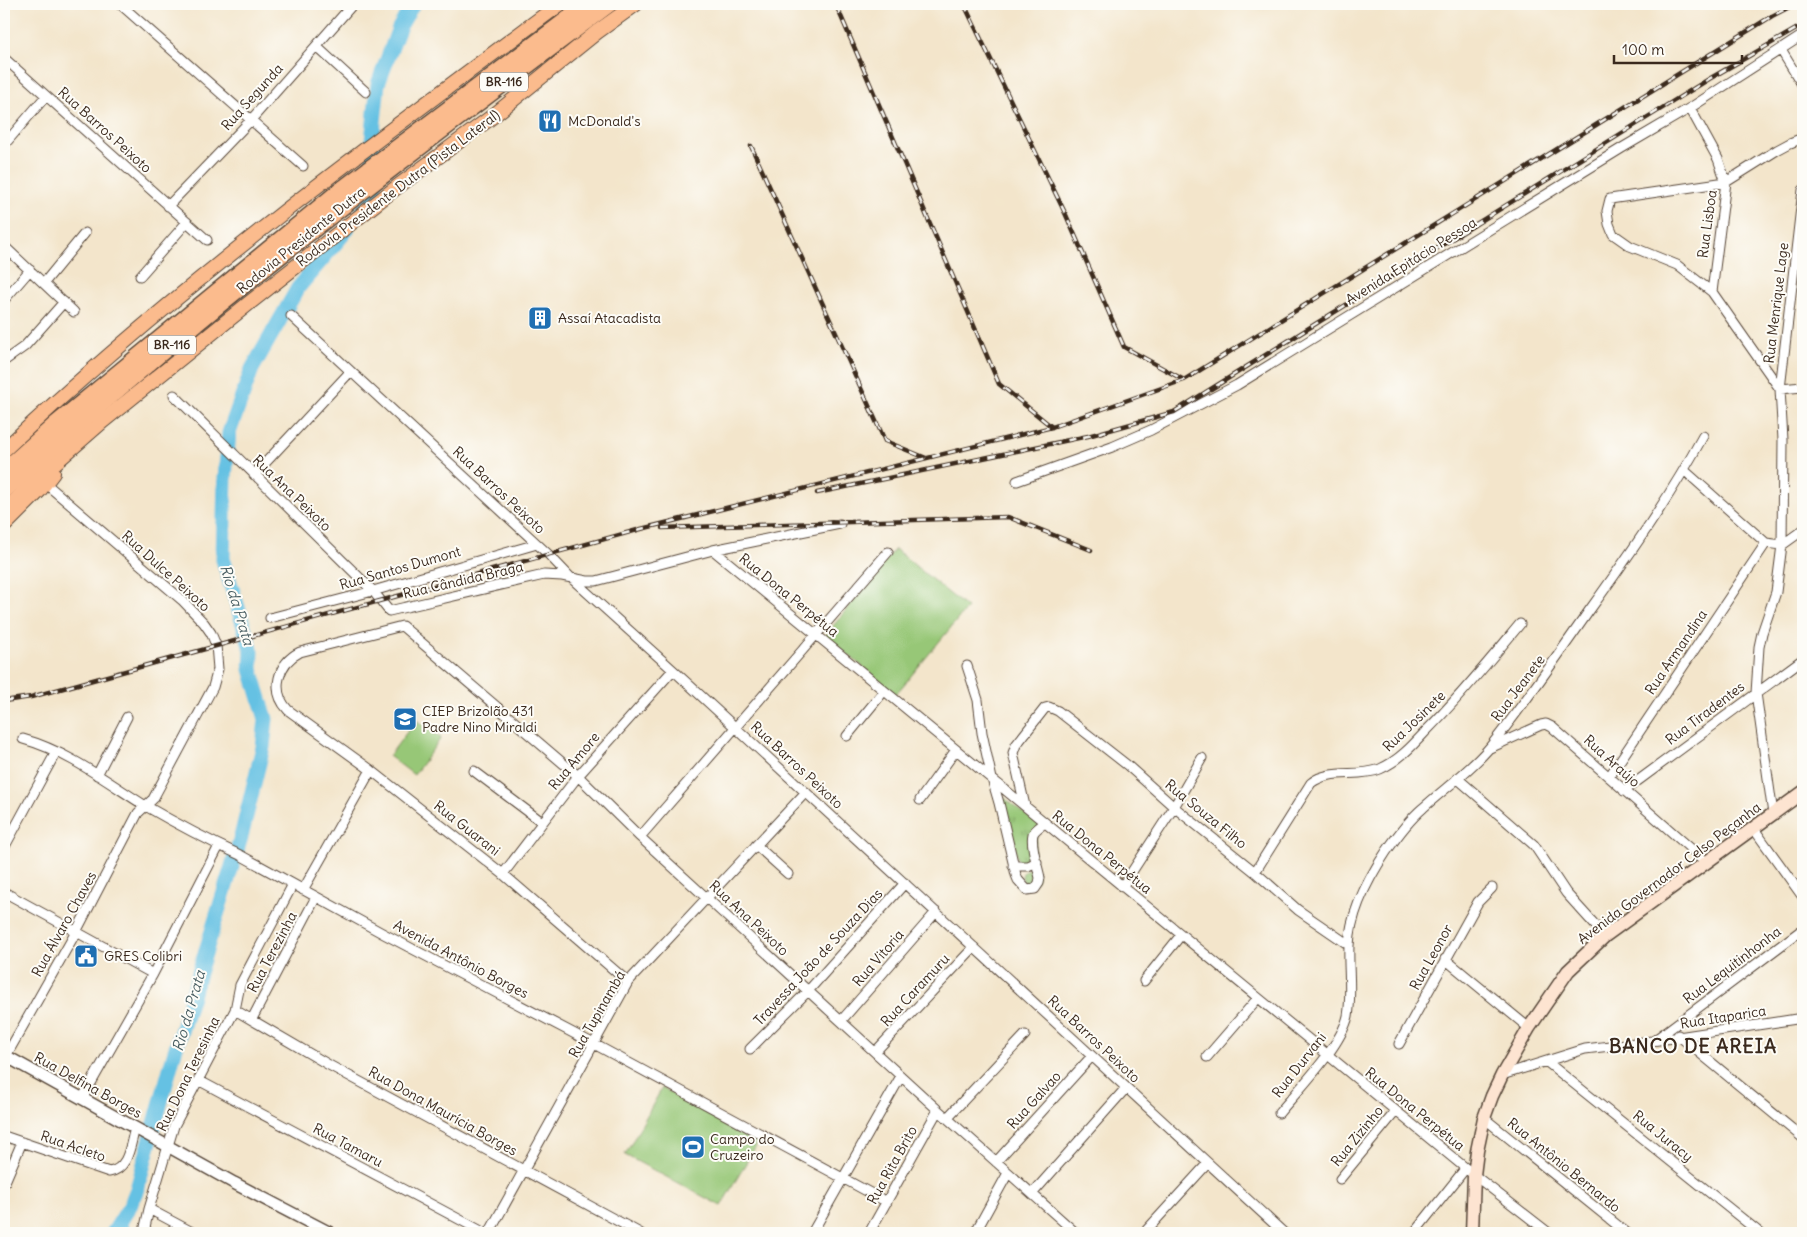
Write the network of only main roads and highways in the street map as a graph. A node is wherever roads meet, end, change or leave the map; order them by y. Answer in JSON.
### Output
{"nodes":[{"id":1,"x":560,"y":4,"type":"edge"},
{"id":2,"x":588,"y":4,"type":"edge"},
{"id":3,"x":609,"y":4,"type":"edge"},
{"id":4,"x":636,"y":4,"type":"edge"},
{"id":5,"x":398,"y":156,"type":"junction"},
{"id":6,"x":341,"y":199,"type":"junction"},
{"id":7,"x":4,"y":450,"type":"edge"},
{"id":8,"x":63,"y":455,"type":"junction"},
{"id":9,"x":4,"y":471,"type":"edge"},
{"id":10,"x":4,"y":491,"type":"edge"},
{"id":11,"x":4,"y":512,"type":"edge"},
{"id":12,"x":4,"y":526,"type":"edge"},
{"id":13,"x":1803,"y":792,"type":"edge"},
{"id":14,"x":1472,"y":1233,"type":"edge"}],
"edges":[{"from":1,"to":7,"type":"highway","number":"BR-116"},
{"from":2,"to":5,"type":"highway","name":"Rodovia Presidente Dutra","number":"BR-116"},
{"from":3,"to":5,"type":"highway","name":"Rodovia Presidente Dutra","number":"BR-116"},
{"from":4,"to":8,"type":"highway","name":"Rodovia Presidente Dutra (Pista Lateral)","number":"BR-116"},
{"from":5,"to":6,"type":"highway","name":"Rodovia Presidente Dutra","number":"BR-116"},
{"from":6,"to":9,"type":"highway","name":"Rodovia Presidente Dutra","number":"BR-116"},
{"from":6,"to":10,"type":"highway","name":"Rodovia Presidente Dutra","number":"BR-116"},
{"from":8,"to":11,"type":"highway","name":"Rodovia Presidente Dutra (Pista Lateral)","number":"BR-116"},
{"from":8,"to":12,"type":"highway"},
{"from":13,"to":14,"type":"main road","name":"Avenida Governador Celso Peçanha"}]}
